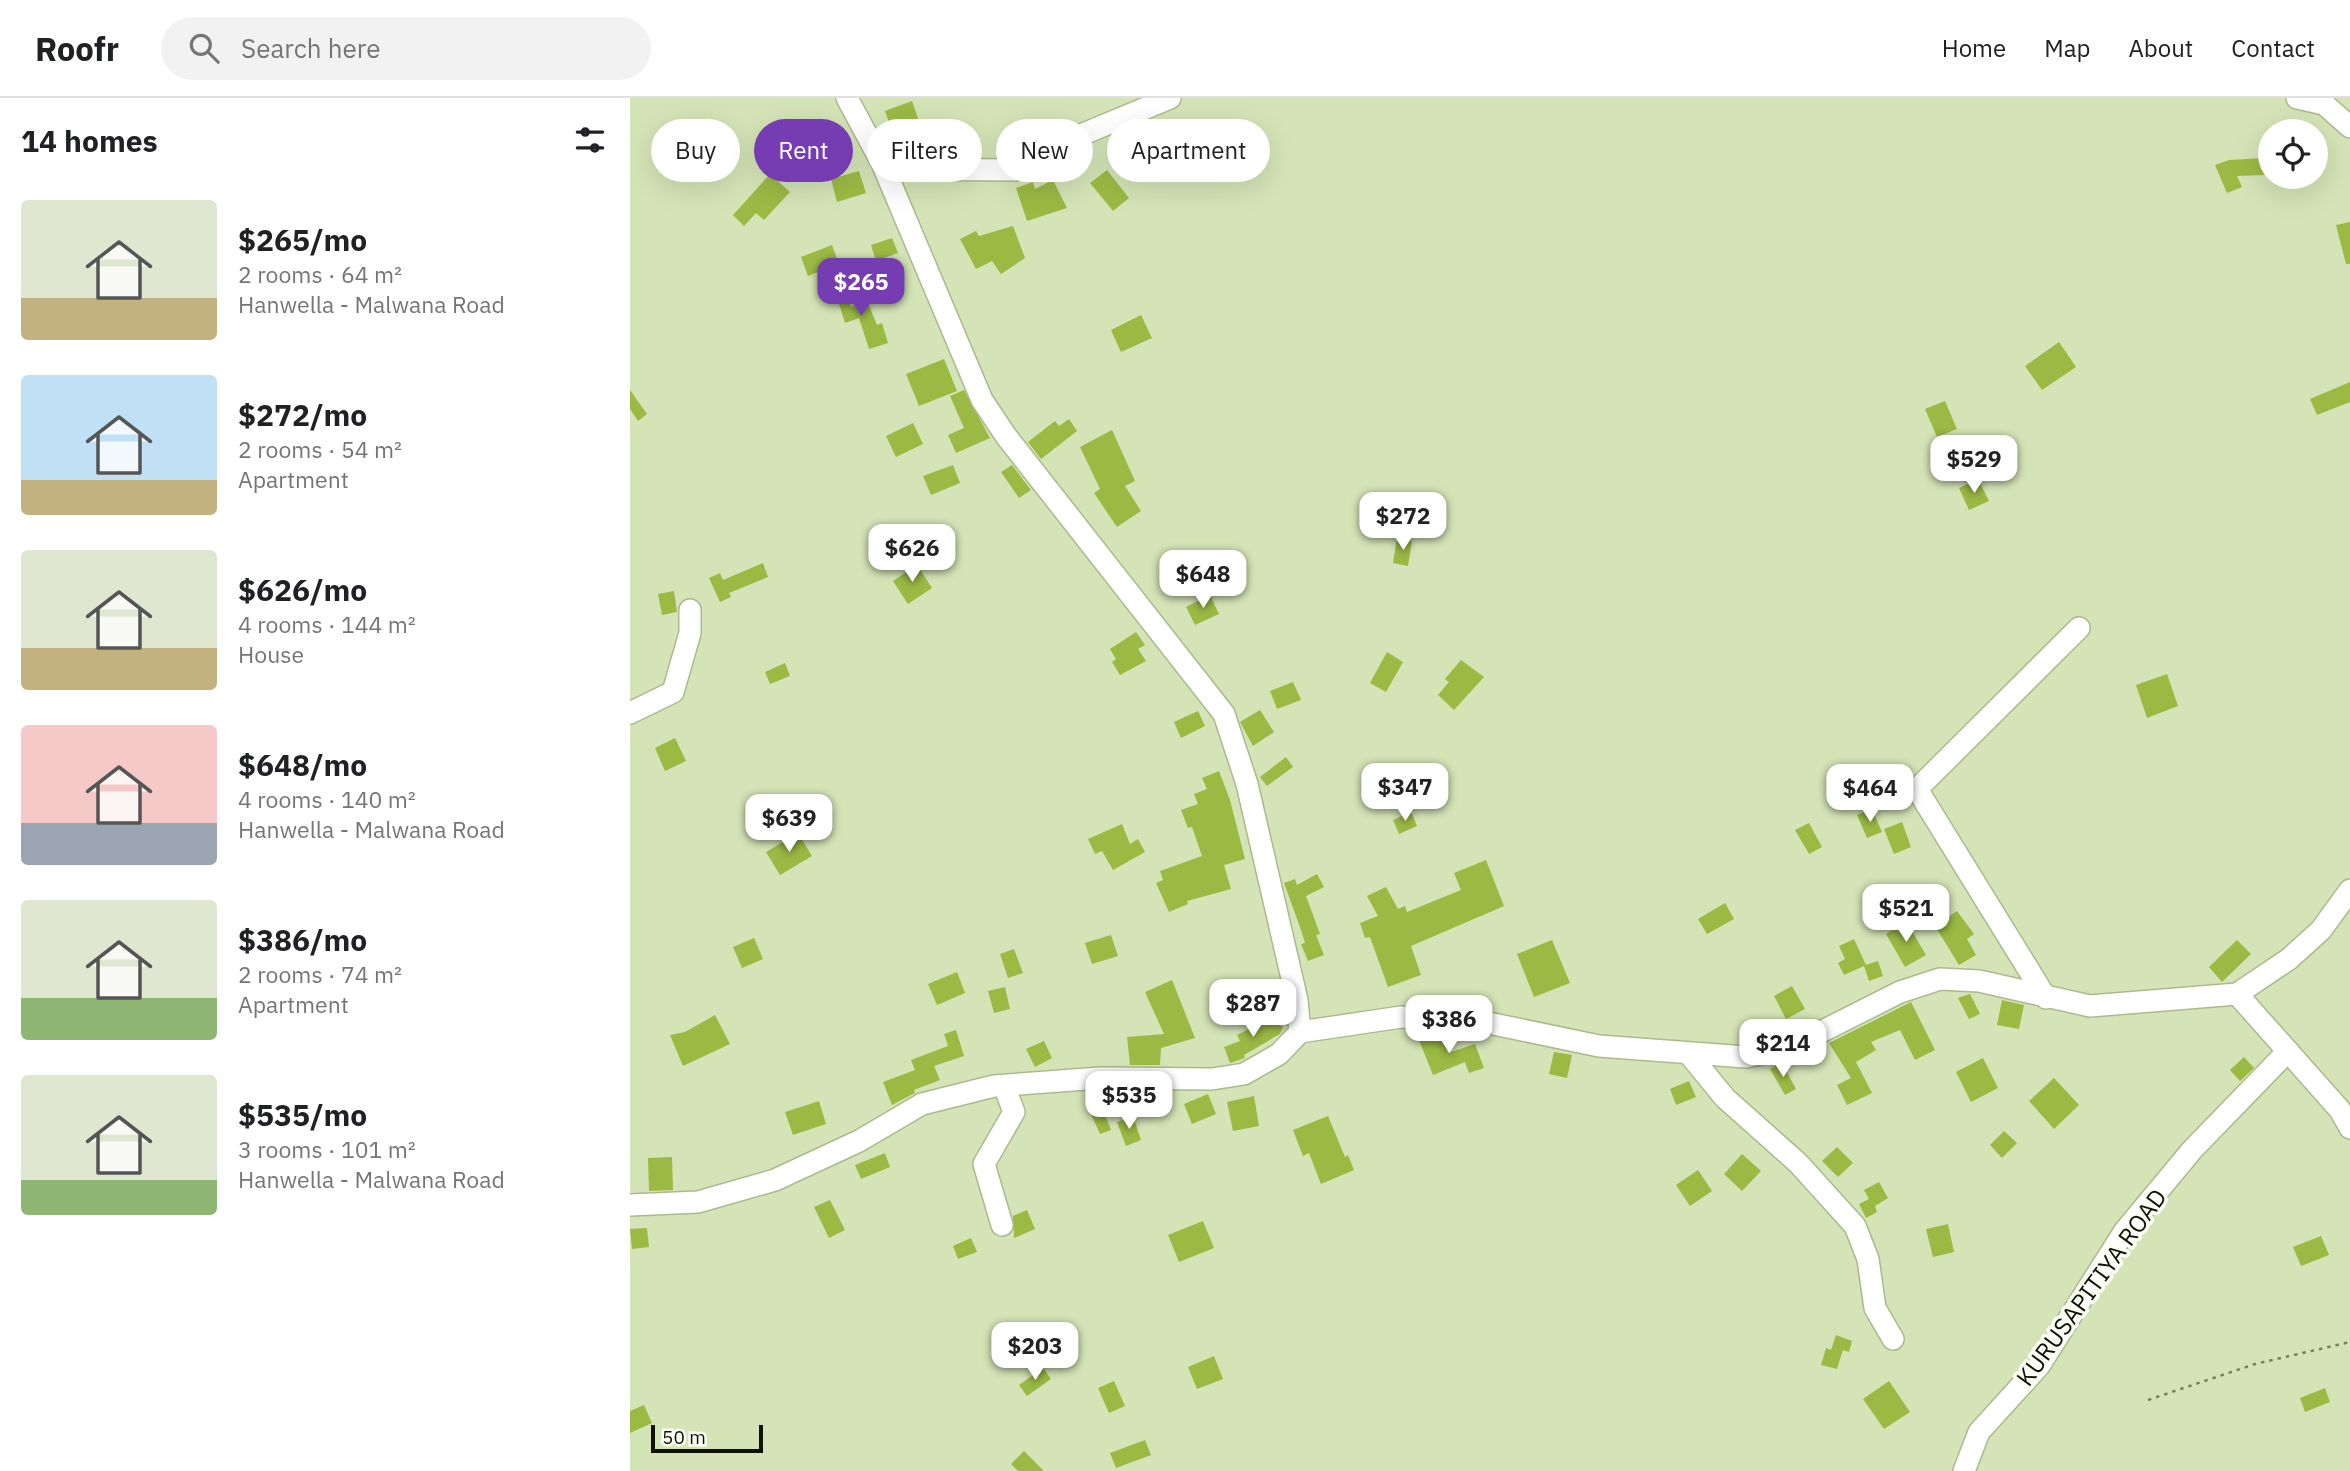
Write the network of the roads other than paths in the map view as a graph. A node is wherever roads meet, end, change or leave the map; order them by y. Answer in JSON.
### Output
{"nodes":[{"id":1,"x":847,"y":98,"type":"edge"},
{"id":2,"x":1170,"y":98,"type":"edge"},
{"id":3,"x":2297,"y":98,"type":"edge"},
{"id":4,"x":2350,"y":127,"type":"edge"},
{"id":5,"x":867,"y":135,"type":"edge"},
{"id":6,"x":982,"y":170,"type":"edge"},
{"id":7,"x":890,"y":182,"type":"edge"},
{"id":8,"x":690,"y":610,"type":"dead end"},
{"id":9,"x":2079,"y":628,"type":"dead end"},
{"id":10,"x":630,"y":713,"type":"edge"},
{"id":11,"x":2350,"y":890,"type":"edge"},
{"id":12,"x":2237,"y":993,"type":"junction"},
{"id":13,"x":2046,"y":998,"type":"junction"},
{"id":14,"x":1300,"y":1032,"type":"junction"},
{"id":15,"x":2288,"y":1051,"type":"junction"},
{"id":16,"x":1689,"y":1054,"type":"junction"},
{"id":17,"x":1004,"y":1086,"type":"junction"},
{"id":18,"x":2350,"y":1128,"type":"edge"},
{"id":19,"x":630,"y":1205,"type":"edge"},
{"id":20,"x":1002,"y":1225,"type":"dead end"},
{"id":21,"x":1893,"y":1339,"type":"dead end"},
{"id":22,"x":1964,"y":1471,"type":"edge"}],
"edges":[{"from":1,"to":5,"type":"street"},
{"from":2,"to":6,"type":"street"},
{"from":3,"to":4,"type":"street"},
{"from":7,"to":14,"type":"street"},
{"from":8,"to":10,"type":"street"},
{"from":9,"to":13,"type":"street"},
{"from":11,"to":12,"type":"street"},
{"from":12,"to":13,"type":"street"},
{"from":12,"to":15,"type":"street"},
{"from":13,"to":16,"type":"street"},
{"from":14,"to":16,"type":"street"},
{"from":14,"to":17,"type":"street"},
{"from":15,"to":18,"type":"street"},
{"from":15,"to":22,"type":"street","name":"KURUSAPITIYA ROAD"},
{"from":16,"to":21,"type":"street"},
{"from":17,"to":19,"type":"street"},
{"from":17,"to":20,"type":"street"}]}
